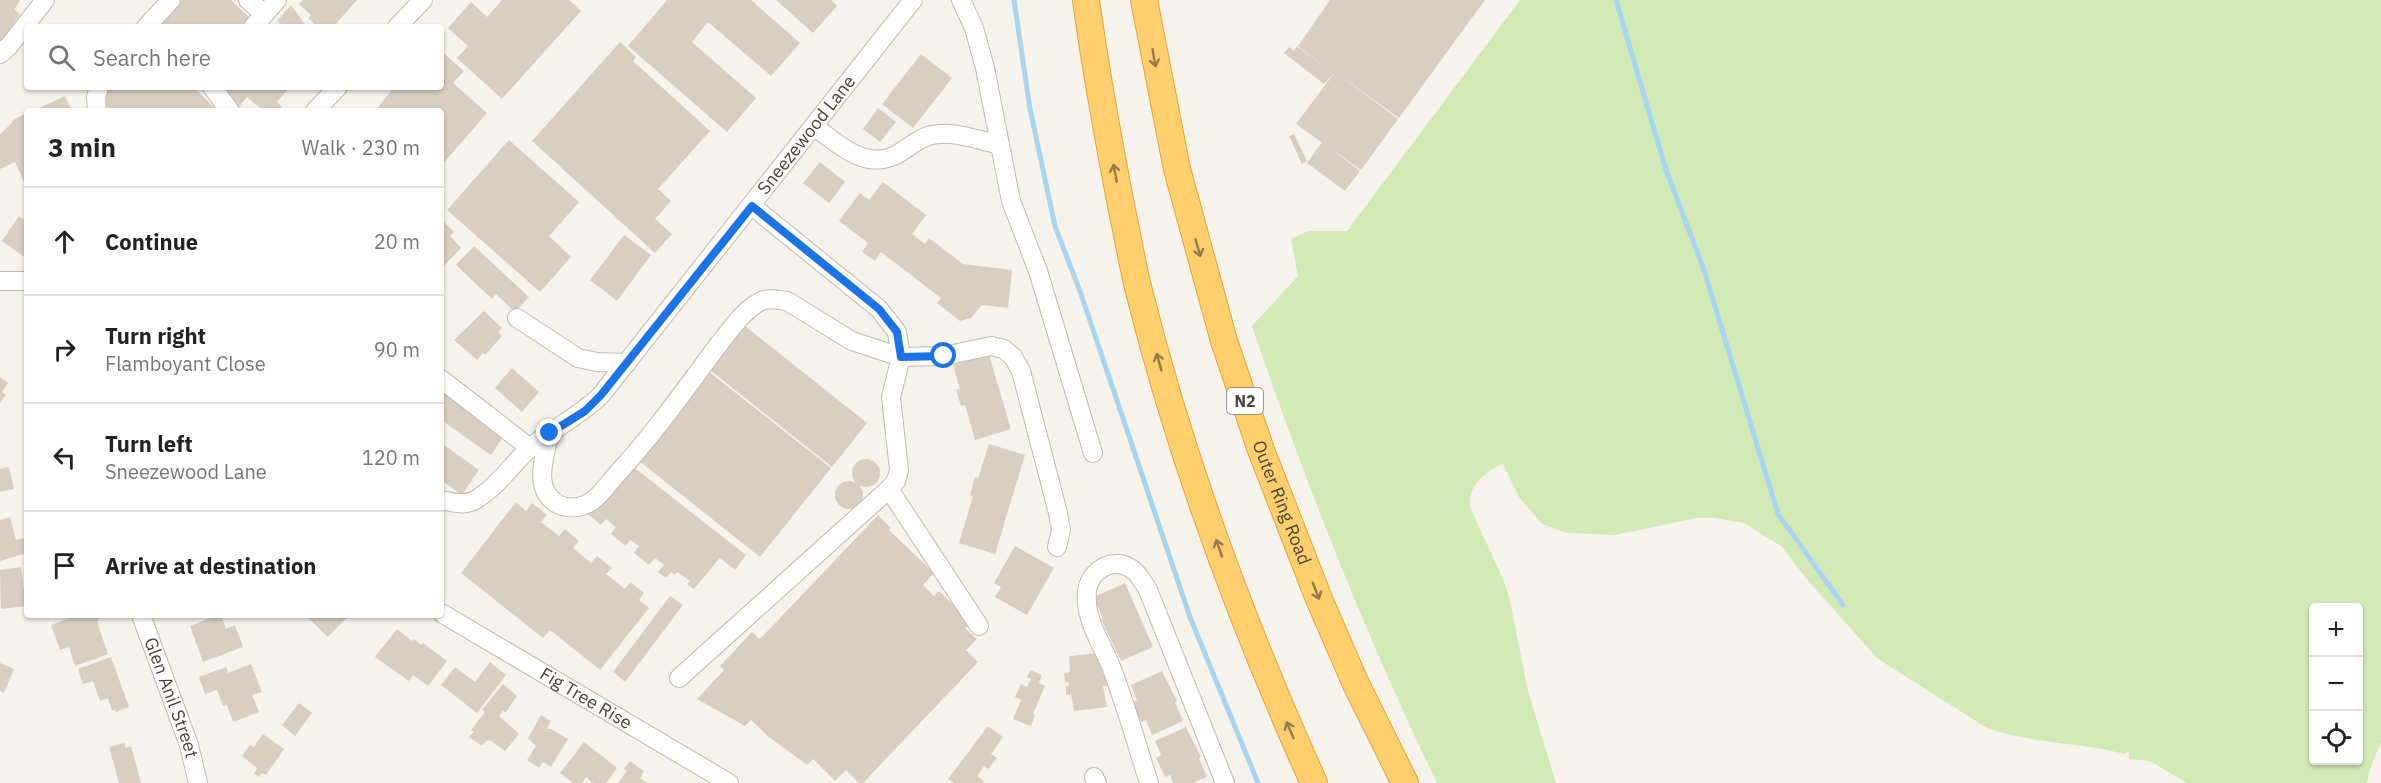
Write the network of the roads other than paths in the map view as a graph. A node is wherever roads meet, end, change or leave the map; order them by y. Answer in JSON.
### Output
{"nodes":[{"id":1,"x":45,"y":0,"type":"edge"},
{"id":2,"x":171,"y":0,"type":"edge"},
{"id":3,"x":248,"y":0,"type":"edge"},
{"id":4,"x":277,"y":0,"type":"edge"},
{"id":5,"x":423,"y":0,"type":"edge"},
{"id":6,"x":913,"y":0,"type":"edge"},
{"id":7,"x":961,"y":0,"type":"edge"},
{"id":8,"x":1086,"y":0,"type":"edge"},
{"id":9,"x":1144,"y":0,"type":"edge"},
{"id":10,"x":259,"y":20,"type":"edge"},
{"id":11,"x":26,"y":24,"type":"edge"},
{"id":12,"x":149,"y":24,"type":"edge"},
{"id":13,"x":400,"y":24,"type":"edge"},
{"id":14,"x":24,"y":27,"type":"edge"},
{"id":15,"x":0,"y":54,"type":"edge"},
{"id":16,"x":98,"y":90,"type":"edge"},
{"id":17,"x":214,"y":90,"type":"edge"},
{"id":18,"x":335,"y":90,"type":"edge"},
{"id":19,"x":97,"y":108,"type":"edge"},
{"id":20,"x":228,"y":108,"type":"edge"},
{"id":21,"x":318,"y":108,"type":"edge"},
{"id":22,"x":815,"y":127,"type":"junction"},
{"id":23,"x":1000,"y":146,"type":"junction"},
{"id":24,"x":752,"y":206,"type":"junction"},
{"id":25,"x":0,"y":281,"type":"edge"},
{"id":26,"x":24,"y":281,"type":"edge"},
{"id":27,"x":517,"y":318,"type":"dead end"},
{"id":28,"x":901,"y":357,"type":"junction"},
{"id":29,"x":627,"y":363,"type":"junction"},
{"id":30,"x":444,"y":381,"type":"edge"},
{"id":31,"x":550,"y":433,"type":"junction"},
{"id":32,"x":530,"y":448,"type":"junction"},
{"id":33,"x":1092,"y":453,"type":"dead end"},
{"id":34,"x":889,"y":489,"type":"junction"},
{"id":35,"x":444,"y":501,"type":"edge"},
{"id":36,"x":1057,"y":548,"type":"dead end"},
{"id":37,"x":444,"y":615,"type":"edge"},
{"id":38,"x":142,"y":618,"type":"edge"},
{"id":39,"x":979,"y":626,"type":"dead end"},
{"id":40,"x":679,"y":678,"type":"dead end"},
{"id":41,"x":198,"y":783,"type":"edge"},
{"id":42,"x":729,"y":783,"type":"edge"},
{"id":43,"x":1149,"y":783,"type":"edge"},
{"id":44,"x":1226,"y":783,"type":"edge"},
{"id":45,"x":1314,"y":783,"type":"edge"},
{"id":46,"x":1405,"y":783,"type":"edge"}],
"edges":[{"from":1,"to":11,"type":"street"},
{"from":2,"to":12,"type":"street"},
{"from":3,"to":10,"type":"street"},
{"from":4,"to":10,"type":"street"},
{"from":5,"to":13,"type":"street"},
{"from":6,"to":22,"type":"street","name":"Sneezewood Lane"},
{"from":7,"to":23,"type":"street"},
{"from":45,"to":8,"type":"highway","one_way":true},
{"from":9,"to":46,"type":"highway","name":"Outer Ring Road","number":"N2","one_way":true},
{"from":14,"to":15,"type":"street"},
{"from":16,"to":19,"type":"street"},
{"from":17,"to":20,"type":"street"},
{"from":18,"to":21,"type":"street"},
{"from":22,"to":23,"type":"street"},
{"from":22,"to":24,"type":"street","name":"Sneezewood Lane"},
{"from":23,"to":33,"type":"street"},
{"from":24,"to":28,"type":"street"},
{"from":24,"to":29,"type":"street","name":"Sneezewood Lane"},
{"from":25,"to":26,"type":"street"},
{"from":27,"to":29,"type":"street"},
{"from":28,"to":31,"type":"street"},
{"from":28,"to":34,"type":"street"},
{"from":28,"to":36,"type":"street"},
{"from":29,"to":31,"type":"street","name":"Sneezewood Lane"},
{"from":30,"to":32,"type":"street"},
{"from":31,"to":32,"type":"street","name":"Sneezewood Lane"},
{"from":32,"to":35,"type":"street","name":"Sneezewood Lane"},
{"from":34,"to":39,"type":"street"},
{"from":34,"to":40,"type":"street"},
{"from":37,"to":42,"type":"street","name":"Fig Tree Rise"},
{"from":38,"to":41,"type":"street","name":"Glen Anil Street"},
{"from":43,"to":44,"type":"street"}]}
